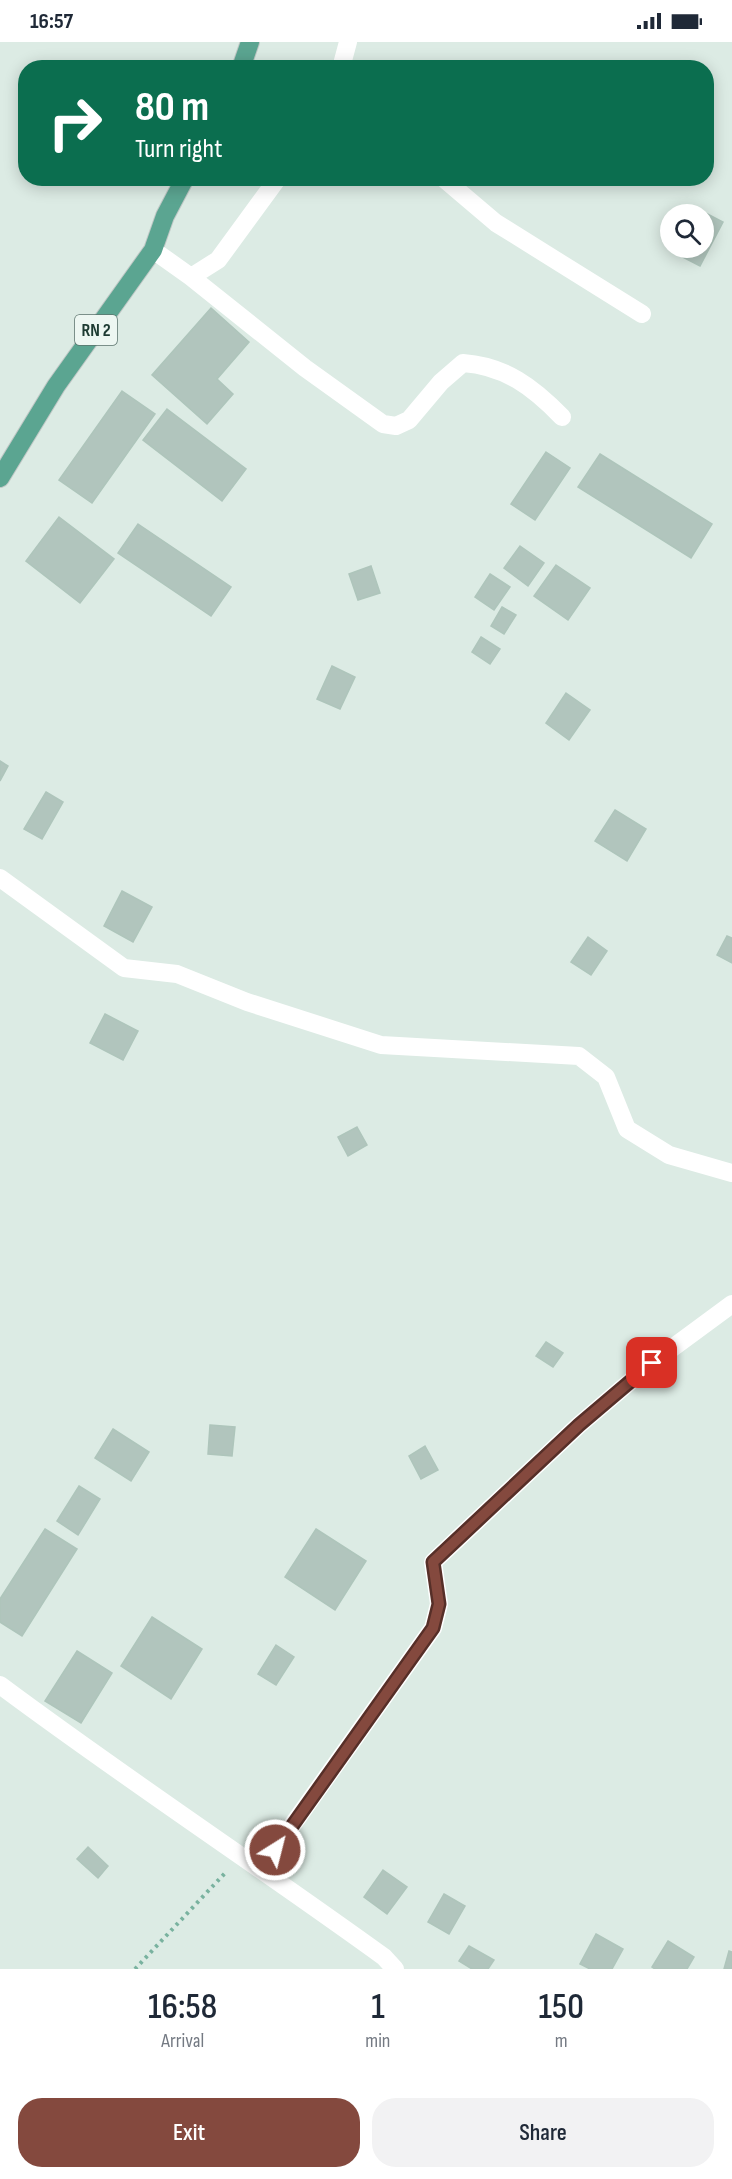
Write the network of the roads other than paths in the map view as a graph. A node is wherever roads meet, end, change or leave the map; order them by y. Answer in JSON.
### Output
{"nodes":[{"id":1,"x":250,"y":42,"type":"edge"},
{"id":2,"x":348,"y":42,"type":"edge"},
{"id":3,"x":244,"y":60,"type":"edge"},
{"id":4,"x":343,"y":60,"type":"edge"},
{"id":5,"x":181,"y":186,"type":"edge"},
{"id":6,"x":272,"y":186,"type":"edge"},
{"id":7,"x":452,"y":186,"type":"edge"},
{"id":8,"x":153,"y":250,"type":"junction"},
{"id":9,"x":191,"y":276,"type":"junction"},
{"id":10,"x":642,"y":314,"type":"dead end"},
{"id":11,"x":562,"y":417,"type":"dead end"},
{"id":12,"x":0,"y":478,"type":"edge"},
{"id":13,"x":0,"y":878,"type":"edge"},
{"id":14,"x":732,"y":1173,"type":"edge"},
{"id":15,"x":732,"y":1304,"type":"edge"},
{"id":16,"x":0,"y":1685,"type":"edge"},
{"id":17,"x":266,"y":1872,"type":"junction"},
{"id":18,"x":395,"y":1969,"type":"edge"}],
"edges":[{"from":1,"to":3,"type":"main road"},
{"from":2,"to":4,"type":"street"},
{"from":5,"to":8,"type":"main road","number":"RN 2"},
{"from":6,"to":9,"type":"street"},
{"from":7,"to":10,"type":"street"},
{"from":8,"to":9,"type":"street"},
{"from":8,"to":12,"type":"main road","number":"RN 2"},
{"from":9,"to":11,"type":"street"},
{"from":13,"to":14,"type":"street"},
{"from":15,"to":17,"type":"street"},
{"from":16,"to":17,"type":"street"},
{"from":17,"to":18,"type":"street"}]}
